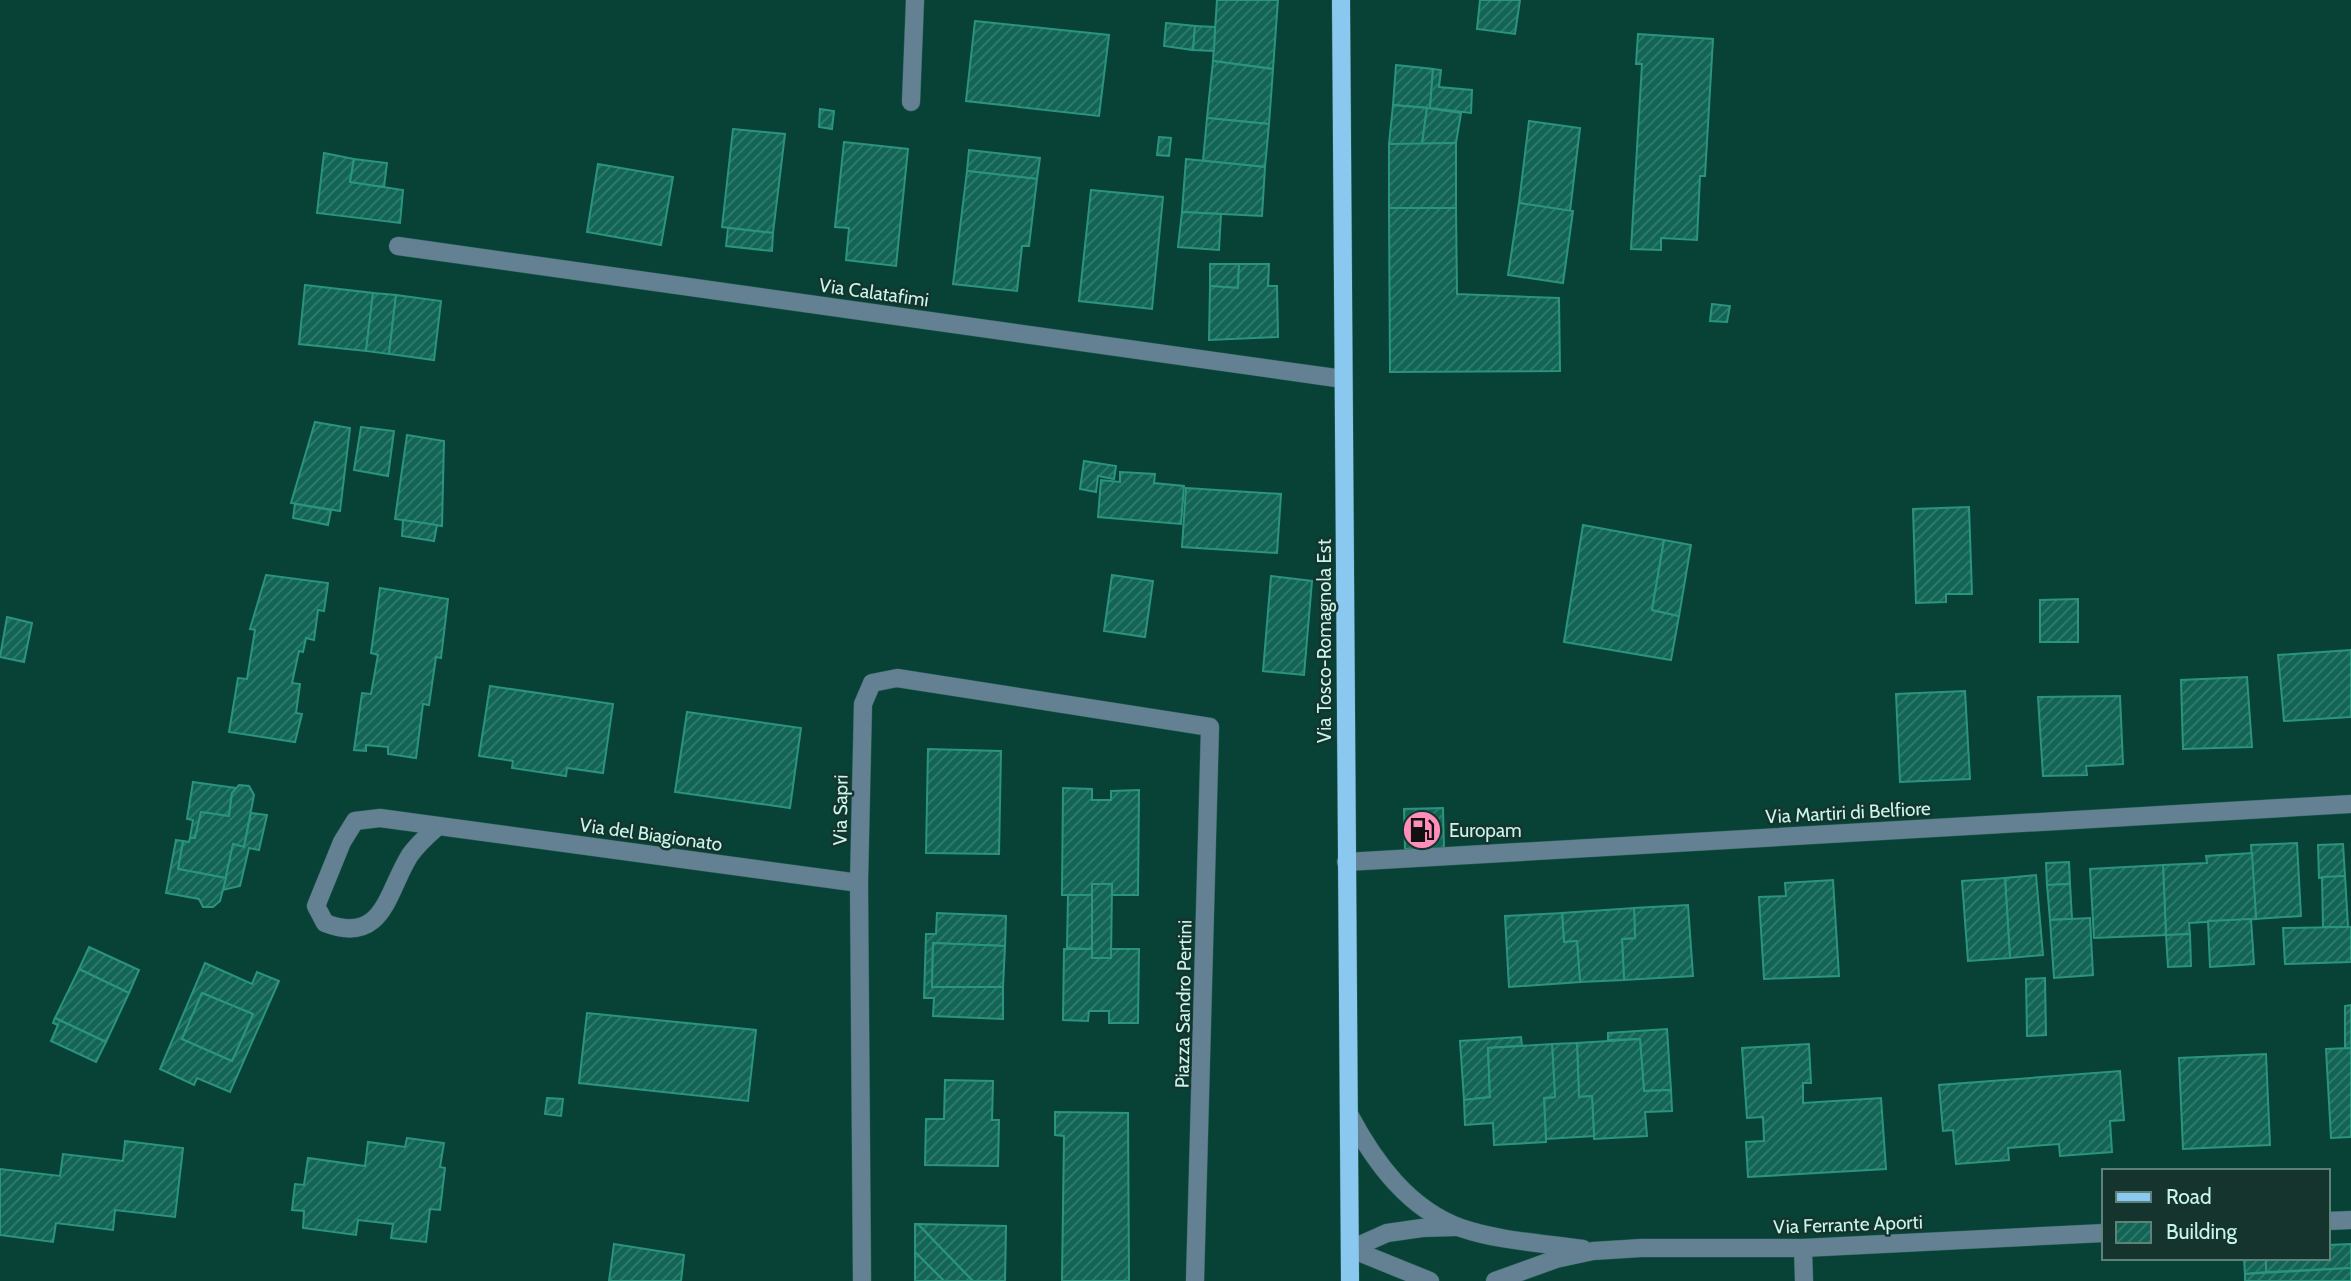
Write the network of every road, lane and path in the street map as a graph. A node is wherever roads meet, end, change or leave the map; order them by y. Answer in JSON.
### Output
{"nodes":[{"id":1,"x":915,"y":0,"type":"edge"},
{"id":2,"x":1341,"y":0,"type":"edge"},
{"id":3,"x":911,"y":102,"type":"dead end"},
{"id":4,"x":398,"y":246,"type":"dead end"},
{"id":5,"x":1343,"y":379,"type":"junction"},
{"id":6,"x":1210,"y":727,"type":"joint"},
{"id":7,"x":2351,"y":804,"type":"edge"},
{"id":8,"x":436,"y":827,"type":"junction"},
{"id":9,"x":1346,"y":862,"type":"junction"},
{"id":10,"x":859,"y":883,"type":"junction"},
{"id":11,"x":1350,"y":1116,"type":"junction"},
{"id":12,"x":2351,"y":1220,"type":"edge"},
{"id":13,"x":2330,"y":1221,"type":"edge"},
{"id":14,"x":1459,"y":1227,"type":"junction"},
{"id":15,"x":2102,"y":1233,"type":"edge"},
{"id":16,"x":1803,"y":1248,"type":"junction"},
{"id":17,"x":1351,"y":1250,"type":"junction"},
{"id":18,"x":1593,"y":1251,"type":"junction"},
{"id":19,"x":862,"y":1281,"type":"edge"},
{"id":20,"x":1195,"y":1281,"type":"edge"},
{"id":21,"x":1350,"y":1281,"type":"edge"},
{"id":22,"x":1430,"y":1281,"type":"edge"},
{"id":23,"x":1495,"y":1281,"type":"edge"},
{"id":24,"x":1804,"y":1281,"type":"edge"}],
"edges":[{"from":1,"to":3,"type":"street"},
{"from":2,"to":5,"type":"main road","name":"Via Tosco-Romagnola Est"},
{"from":4,"to":5,"type":"street","name":"Via Calatafimi"},
{"from":5,"to":9,"type":"main road","name":"Via Tosco-Romagnola Est"},
{"from":6,"to":10,"type":"street","name":"Via Sapri"},
{"from":6,"to":20,"type":"street","name":"Piazza Sandro Pertini"},
{"from":7,"to":9,"type":"street","name":"Via Martiri di Belfiore"},
{"from":8,"to":8,"type":"street","name":"Via del Biagionato"},
{"from":8,"to":10,"type":"street","name":"Via del Biagionato"},
{"from":9,"to":11,"type":"main road","name":"Via Tosco-Romagnola Est"},
{"from":10,"to":19,"type":"street","name":"Via Sapri"},
{"from":11,"to":14,"type":"street"},
{"from":11,"to":17,"type":"main road","name":"Via Tosco-Romagnola Est"},
{"from":12,"to":13,"type":"street"},
{"from":14,"to":17,"type":"street"},
{"from":14,"to":18,"type":"street"},
{"from":15,"to":16,"type":"street","name":"Via Ferrante Aporti"},
{"from":16,"to":18,"type":"street","name":"Via Ferrante Aporti"},
{"from":16,"to":24,"type":"street"},
{"from":17,"to":21,"type":"main road","name":"Via Tosco-Romagnola Est"},
{"from":17,"to":22,"type":"street"},
{"from":18,"to":23,"type":"street"}]}
